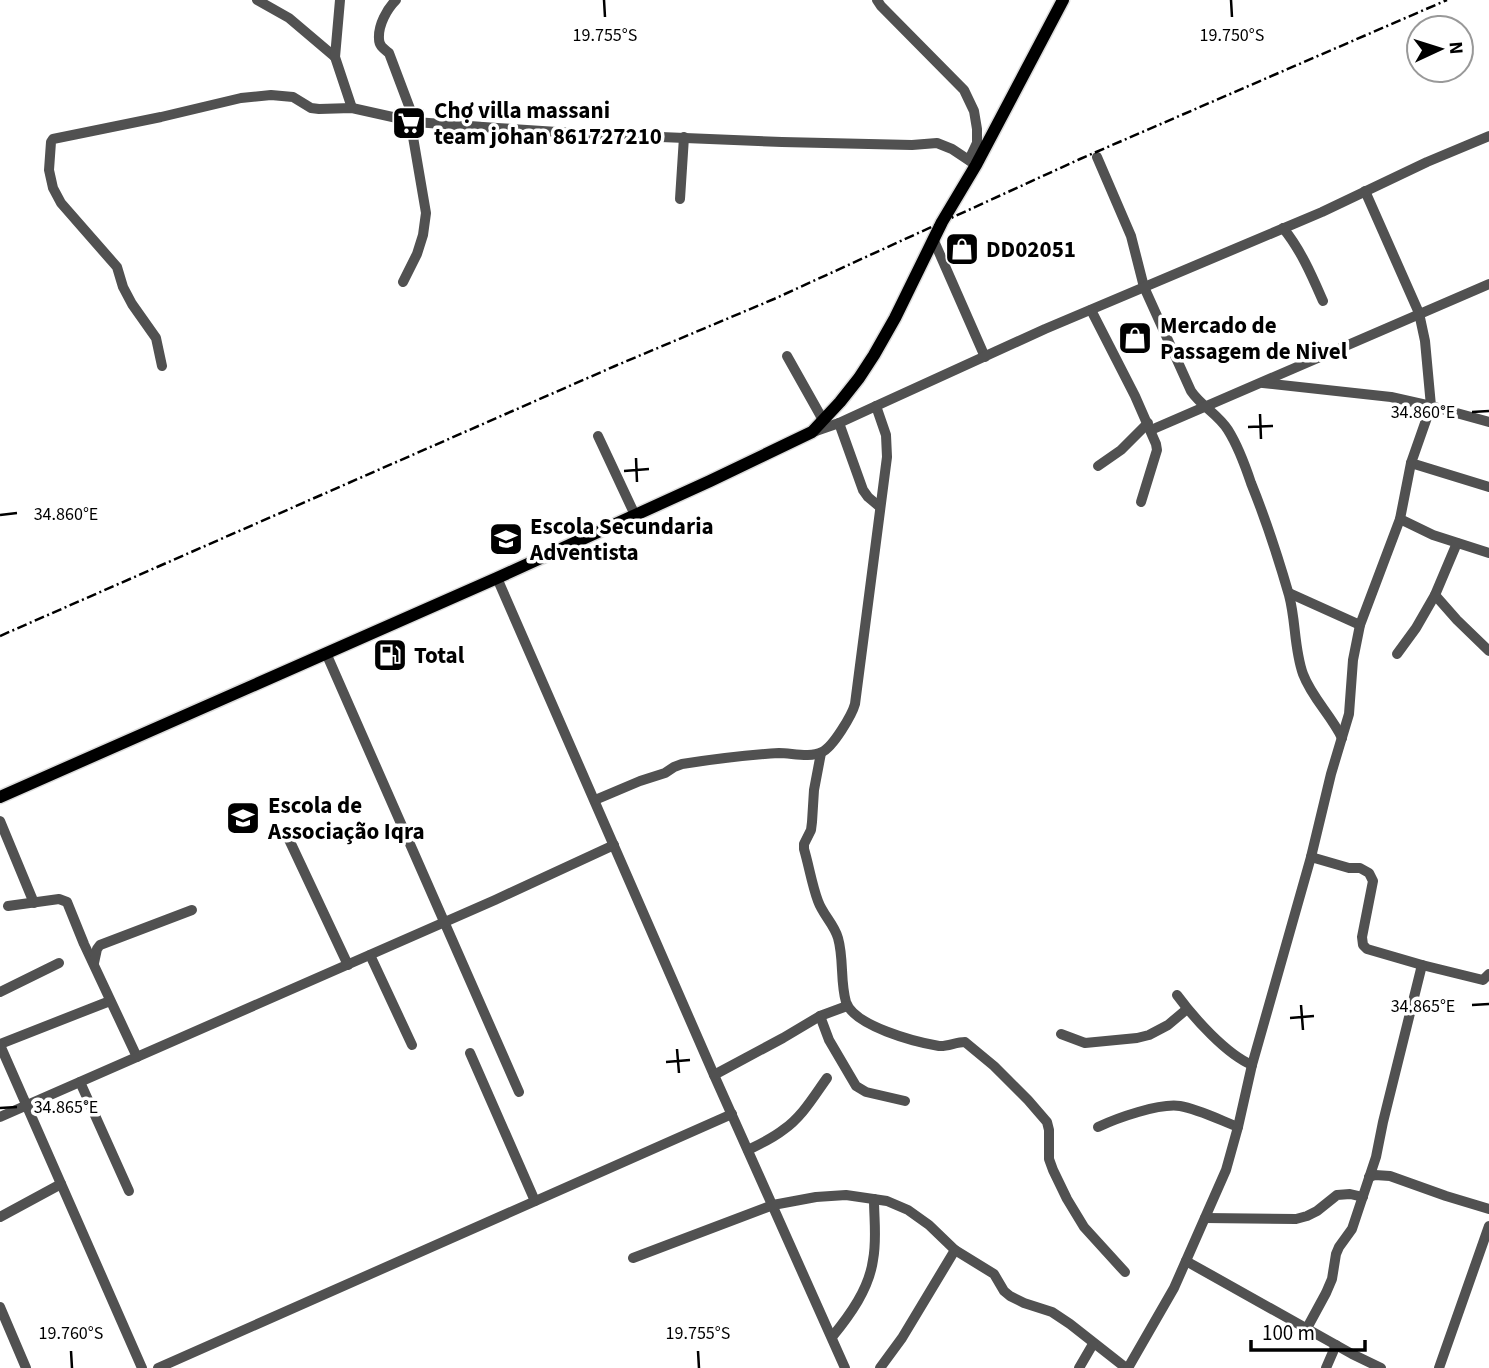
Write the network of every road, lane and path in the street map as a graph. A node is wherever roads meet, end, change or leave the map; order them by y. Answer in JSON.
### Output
{"nodes":[{"id":1,"x":257,"y":0,"type":"edge"},
{"id":2,"x":340,"y":0,"type":"edge"},
{"id":3,"x":396,"y":0,"type":"edge"},
{"id":4,"x":877,"y":0,"type":"edge"},
{"id":5,"x":1063,"y":0,"type":"edge"},
{"id":6,"x":335,"y":57,"type":"junction"},
{"id":7,"x":352,"y":108,"type":"junction"},
{"id":8,"x":415,"y":122,"type":"junction"},
{"id":9,"x":1489,"y":136,"type":"edge"},
{"id":10,"x":684,"y":137,"type":"junction"},
{"id":11,"x":1097,"y":157,"type":"dead end"},
{"id":12,"x":972,"y":162,"type":"junction"},
{"id":13,"x":1365,"y":191,"type":"junction"},
{"id":14,"x":680,"y":200,"type":"dead end"},
{"id":15,"x":1283,"y":228,"type":"junction"},
{"id":16,"x":934,"y":241,"type":"junction"},
{"id":17,"x":402,"y":282,"type":"dead end"},
{"id":18,"x":1489,"y":284,"type":"edge"},
{"id":19,"x":1144,"y":287,"type":"junction"},
{"id":20,"x":1323,"y":301,"type":"dead end"},
{"id":21,"x":1091,"y":310,"type":"junction"},
{"id":22,"x":1419,"y":313,"type":"junction"},
{"id":23,"x":787,"y":356,"type":"dead end"},
{"id":24,"x":985,"y":357,"type":"junction"},
{"id":25,"x":162,"y":366,"type":"dead end"},
{"id":26,"x":1259,"y":383,"type":"junction"},
{"id":27,"x":876,"y":406,"type":"junction"},
{"id":28,"x":1431,"y":406,"type":"junction"},
{"id":29,"x":1204,"y":407,"type":"junction"},
{"id":30,"x":824,"y":421,"type":"junction"},
{"id":31,"x":1489,"y":422,"type":"edge"},
{"id":32,"x":839,"y":423,"type":"junction"},
{"id":33,"x":1149,"y":426,"type":"junction"},
{"id":34,"x":812,"y":432,"type":"junction"},
{"id":35,"x":598,"y":436,"type":"dead end"},
{"id":36,"x":1411,"y":463,"type":"junction"},
{"id":37,"x":1098,"y":466,"type":"dead end"},
{"id":38,"x":1489,"y":487,"type":"edge"},
{"id":39,"x":1141,"y":502,"type":"dead end"},
{"id":40,"x":880,"y":507,"type":"junction"},
{"id":41,"x":635,"y":515,"type":"junction"},
{"id":42,"x":1400,"y":519,"type":"junction"},
{"id":43,"x":1457,"y":543,"type":"junction"},
{"id":44,"x":1489,"y":553,"type":"edge"},
{"id":45,"x":497,"y":578,"type":"junction"},
{"id":46,"x":1289,"y":593,"type":"junction"},
{"id":47,"x":1435,"y":595,"type":"junction"},
{"id":48,"x":1360,"y":625,"type":"junction"},
{"id":49,"x":1489,"y":651,"type":"edge"},
{"id":50,"x":326,"y":653,"type":"junction"},
{"id":51,"x":1398,"y":654,"type":"dead end"},
{"id":52,"x":1342,"y":738,"type":"junction"},
{"id":53,"x":821,"y":753,"type":"junction"},
{"id":54,"x":0,"y":797,"type":"edge"},
{"id":55,"x":594,"y":800,"type":"junction"},
{"id":56,"x":0,"y":821,"type":"edge"},
{"id":57,"x":285,"y":831,"type":"dead end"},
{"id":58,"x":614,"y":845,"type":"junction"},
{"id":59,"x":1311,"y":857,"type":"junction"},
{"id":60,"x":34,"y":903,"type":"junction"},
{"id":61,"x":8,"y":906,"type":"dead end"},
{"id":62,"x":192,"y":909,"type":"dead end"},
{"id":63,"x":444,"y":921,"type":"junction"},
{"id":64,"x":370,"y":955,"type":"junction"},
{"id":65,"x":59,"y":963,"type":"dead end"},
{"id":66,"x":94,"y":963,"type":"junction"},
{"id":67,"x":348,"y":965,"type":"junction"},
{"id":68,"x":1422,"y":965,"type":"junction"},
{"id":69,"x":1489,"y":974,"type":"edge"},
{"id":70,"x":0,"y":992,"type":"edge"},
{"id":71,"x":1177,"y":995,"type":"dead end"},
{"id":72,"x":110,"y":1001,"type":"junction"},
{"id":73,"x":847,"y":1006,"type":"junction"},
{"id":74,"x":1187,"y":1009,"type":"junction"},
{"id":75,"x":820,"y":1016,"type":"junction"},
{"id":76,"x":1061,"y":1034,"type":"dead end"},
{"id":77,"x":0,"y":1044,"type":"edge"},
{"id":78,"x":412,"y":1045,"type":"dead end"},
{"id":79,"x":471,"y":1053,"type":"dead end"},
{"id":80,"x":137,"y":1057,"type":"junction"},
{"id":81,"x":1252,"y":1066,"type":"junction"},
{"id":82,"x":715,"y":1074,"type":"junction"},
{"id":83,"x":827,"y":1078,"type":"dead end"},
{"id":84,"x":80,"y":1082,"type":"junction"},
{"id":85,"x":519,"y":1092,"type":"dead end"},
{"id":86,"x":905,"y":1101,"type":"dead end"},
{"id":87,"x":27,"y":1105,"type":"junction"},
{"id":88,"x":732,"y":1114,"type":"junction"},
{"id":89,"x":0,"y":1117,"type":"edge"},
{"id":90,"x":1098,"y":1127,"type":"dead end"},
{"id":91,"x":1238,"y":1127,"type":"junction"},
{"id":92,"x":748,"y":1150,"type":"junction"},
{"id":93,"x":1376,"y":1157,"type":"junction"},
{"id":94,"x":1390,"y":1176,"type":"junction"},
{"id":95,"x":1369,"y":1177,"type":"junction"},
{"id":96,"x":61,"y":1184,"type":"junction"},
{"id":97,"x":129,"y":1192,"type":"dead end"},
{"id":98,"x":1363,"y":1197,"type":"junction"},
{"id":99,"x":874,"y":1199,"type":"junction"},
{"id":100,"x":535,"y":1201,"type":"junction"},
{"id":101,"x":773,"y":1205,"type":"junction"},
{"id":102,"x":1489,"y":1209,"type":"edge"},
{"id":103,"x":0,"y":1217,"type":"edge"},
{"id":104,"x":1205,"y":1219,"type":"junction"},
{"id":105,"x":1489,"y":1226,"type":"edge"},
{"id":106,"x":955,"y":1250,"type":"junction"},
{"id":107,"x":633,"y":1258,"type":"dead end"},
{"id":108,"x":1186,"y":1261,"type":"junction"},
{"id":109,"x":1125,"y":1272,"type":"dead end"},
{"id":110,"x":0,"y":1307,"type":"edge"},
{"id":111,"x":1307,"y":1328,"type":"junction"},
{"id":112,"x":832,"y":1337,"type":"junction"},
{"id":113,"x":1093,"y":1344,"type":"junction"},
{"id":114,"x":1336,"y":1345,"type":"junction"},
{"id":115,"x":26,"y":1368,"type":"edge"},
{"id":116,"x":142,"y":1368,"type":"edge"},
{"id":117,"x":158,"y":1368,"type":"edge"},
{"id":118,"x":845,"y":1368,"type":"edge"},
{"id":119,"x":880,"y":1368,"type":"edge"},
{"id":120,"x":1079,"y":1368,"type":"edge"},
{"id":121,"x":1127,"y":1368,"type":"edge"},
{"id":122,"x":1326,"y":1368,"type":"edge"},
{"id":123,"x":1381,"y":1368,"type":"edge"},
{"id":124,"x":1439,"y":1368,"type":"edge"}],
"edges":[{"from":1,"to":6,"type":"street"},
{"from":2,"to":6,"type":"street"},
{"from":3,"to":8,"type":"street"},
{"from":4,"to":12,"type":"street"},
{"from":5,"to":12,"type":"main road"},
{"from":6,"to":7,"type":"street"},
{"from":7,"to":8,"type":"street"},
{"from":7,"to":25,"type":"street"},
{"from":8,"to":10,"type":"street"},
{"from":8,"to":17,"type":"street"},
{"from":9,"to":13,"type":"street"},
{"from":10,"to":12,"type":"street"},
{"from":10,"to":14,"type":"street"},
{"from":11,"to":19,"type":"street"},
{"from":12,"to":16,"type":"main road"},
{"from":13,"to":15,"type":"street"},
{"from":13,"to":22,"type":"street"},
{"from":15,"to":19,"type":"street"},
{"from":15,"to":20,"type":"street"},
{"from":16,"to":24,"type":"street"},
{"from":16,"to":30,"type":"main road"},
{"from":18,"to":22,"type":"street"},
{"from":19,"to":21,"type":"street"},
{"from":19,"to":29,"type":"street"},
{"from":21,"to":24,"type":"street"},
{"from":21,"to":33,"type":"street"},
{"from":22,"to":26,"type":"street"},
{"from":22,"to":28,"type":"street"},
{"from":23,"to":30,"type":"street"},
{"from":24,"to":27,"type":"street"},
{"from":26,"to":28,"type":"street"},
{"from":26,"to":29,"type":"street"},
{"from":27,"to":32,"type":"street"},
{"from":27,"to":40,"type":"street"},
{"from":28,"to":31,"type":"street"},
{"from":28,"to":36,"type":"street"},
{"from":29,"to":33,"type":"street"},
{"from":29,"to":46,"type":"street"},
{"from":30,"to":34,"type":"main road"},
{"from":32,"to":34,"type":"street"},
{"from":32,"to":40,"type":"street"},
{"from":33,"to":37,"type":"street"},
{"from":33,"to":39,"type":"street"},
{"from":34,"to":41,"type":"main road"},
{"from":35,"to":41,"type":"street"},
{"from":36,"to":38,"type":"street"},
{"from":36,"to":42,"type":"street"},
{"from":40,"to":53,"type":"street"},
{"from":41,"to":45,"type":"main road"},
{"from":42,"to":43,"type":"street"},
{"from":42,"to":48,"type":"street"},
{"from":43,"to":44,"type":"street"},
{"from":43,"to":47,"type":"street"},
{"from":45,"to":50,"type":"main road"},
{"from":45,"to":55,"type":"street"},
{"from":46,"to":48,"type":"street"},
{"from":46,"to":52,"type":"street"},
{"from":47,"to":49,"type":"street"},
{"from":47,"to":51,"type":"street"},
{"from":48,"to":52,"type":"street"},
{"from":50,"to":54,"type":"main road"},
{"from":50,"to":63,"type":"street"},
{"from":52,"to":59,"type":"street"},
{"from":53,"to":55,"type":"street"},
{"from":53,"to":73,"type":"street"},
{"from":55,"to":58,"type":"street"},
{"from":56,"to":60,"type":"street"},
{"from":57,"to":67,"type":"street"},
{"from":58,"to":63,"type":"street"},
{"from":58,"to":82,"type":"street"},
{"from":59,"to":68,"type":"street"},
{"from":59,"to":81,"type":"street"},
{"from":60,"to":61,"type":"street"},
{"from":60,"to":66,"type":"street"},
{"from":62,"to":66,"type":"street"},
{"from":63,"to":64,"type":"street"},
{"from":63,"to":85,"type":"street"},
{"from":64,"to":67,"type":"street"},
{"from":64,"to":78,"type":"street"},
{"from":65,"to":70,"type":"street"},
{"from":66,"to":72,"type":"street"},
{"from":67,"to":80,"type":"street"},
{"from":68,"to":69,"type":"street"},
{"from":68,"to":93,"type":"street"},
{"from":71,"to":74,"type":"street"},
{"from":72,"to":77,"type":"street"},
{"from":72,"to":80,"type":"street"},
{"from":73,"to":75,"type":"street"},
{"from":73,"to":109,"type":"street"},
{"from":74,"to":76,"type":"street"},
{"from":74,"to":81,"type":"street"},
{"from":75,"to":82,"type":"street"},
{"from":75,"to":86,"type":"street"},
{"from":77,"to":87,"type":"street"},
{"from":79,"to":100,"type":"street"},
{"from":80,"to":84,"type":"street"},
{"from":81,"to":91,"type":"street"},
{"from":82,"to":88,"type":"street"},
{"from":83,"to":92,"type":"street"},
{"from":84,"to":87,"type":"street"},
{"from":84,"to":97,"type":"street"},
{"from":87,"to":89,"type":"street"},
{"from":87,"to":96,"type":"street"},
{"from":88,"to":92,"type":"street"},
{"from":88,"to":100,"type":"street"},
{"from":90,"to":91,"type":"street"},
{"from":91,"to":104,"type":"street"},
{"from":92,"to":101,"type":"street"},
{"from":93,"to":94,"type":"street"},
{"from":93,"to":95,"type":"street"},
{"from":94,"to":95,"type":"street"},
{"from":94,"to":102,"type":"street"},
{"from":95,"to":98,"type":"street"},
{"from":96,"to":103,"type":"street"},
{"from":96,"to":116,"type":"street"},
{"from":98,"to":104,"type":"street"},
{"from":98,"to":111,"type":"street"},
{"from":99,"to":101,"type":"street"},
{"from":99,"to":106,"type":"street"},
{"from":99,"to":112,"type":"street"},
{"from":100,"to":117,"type":"street"},
{"from":101,"to":107,"type":"street"},
{"from":101,"to":112,"type":"street"},
{"from":104,"to":108,"type":"street"},
{"from":105,"to":124,"type":"street"},
{"from":106,"to":113,"type":"street"},
{"from":106,"to":119,"type":"street"},
{"from":108,"to":111,"type":"street"},
{"from":108,"to":121,"type":"street"},
{"from":110,"to":115,"type":"street"},
{"from":111,"to":114,"type":"street"},
{"from":112,"to":118,"type":"street"},
{"from":113,"to":120,"type":"street"},
{"from":113,"to":121,"type":"street"},
{"from":114,"to":122,"type":"street"},
{"from":114,"to":123,"type":"street"}]}
